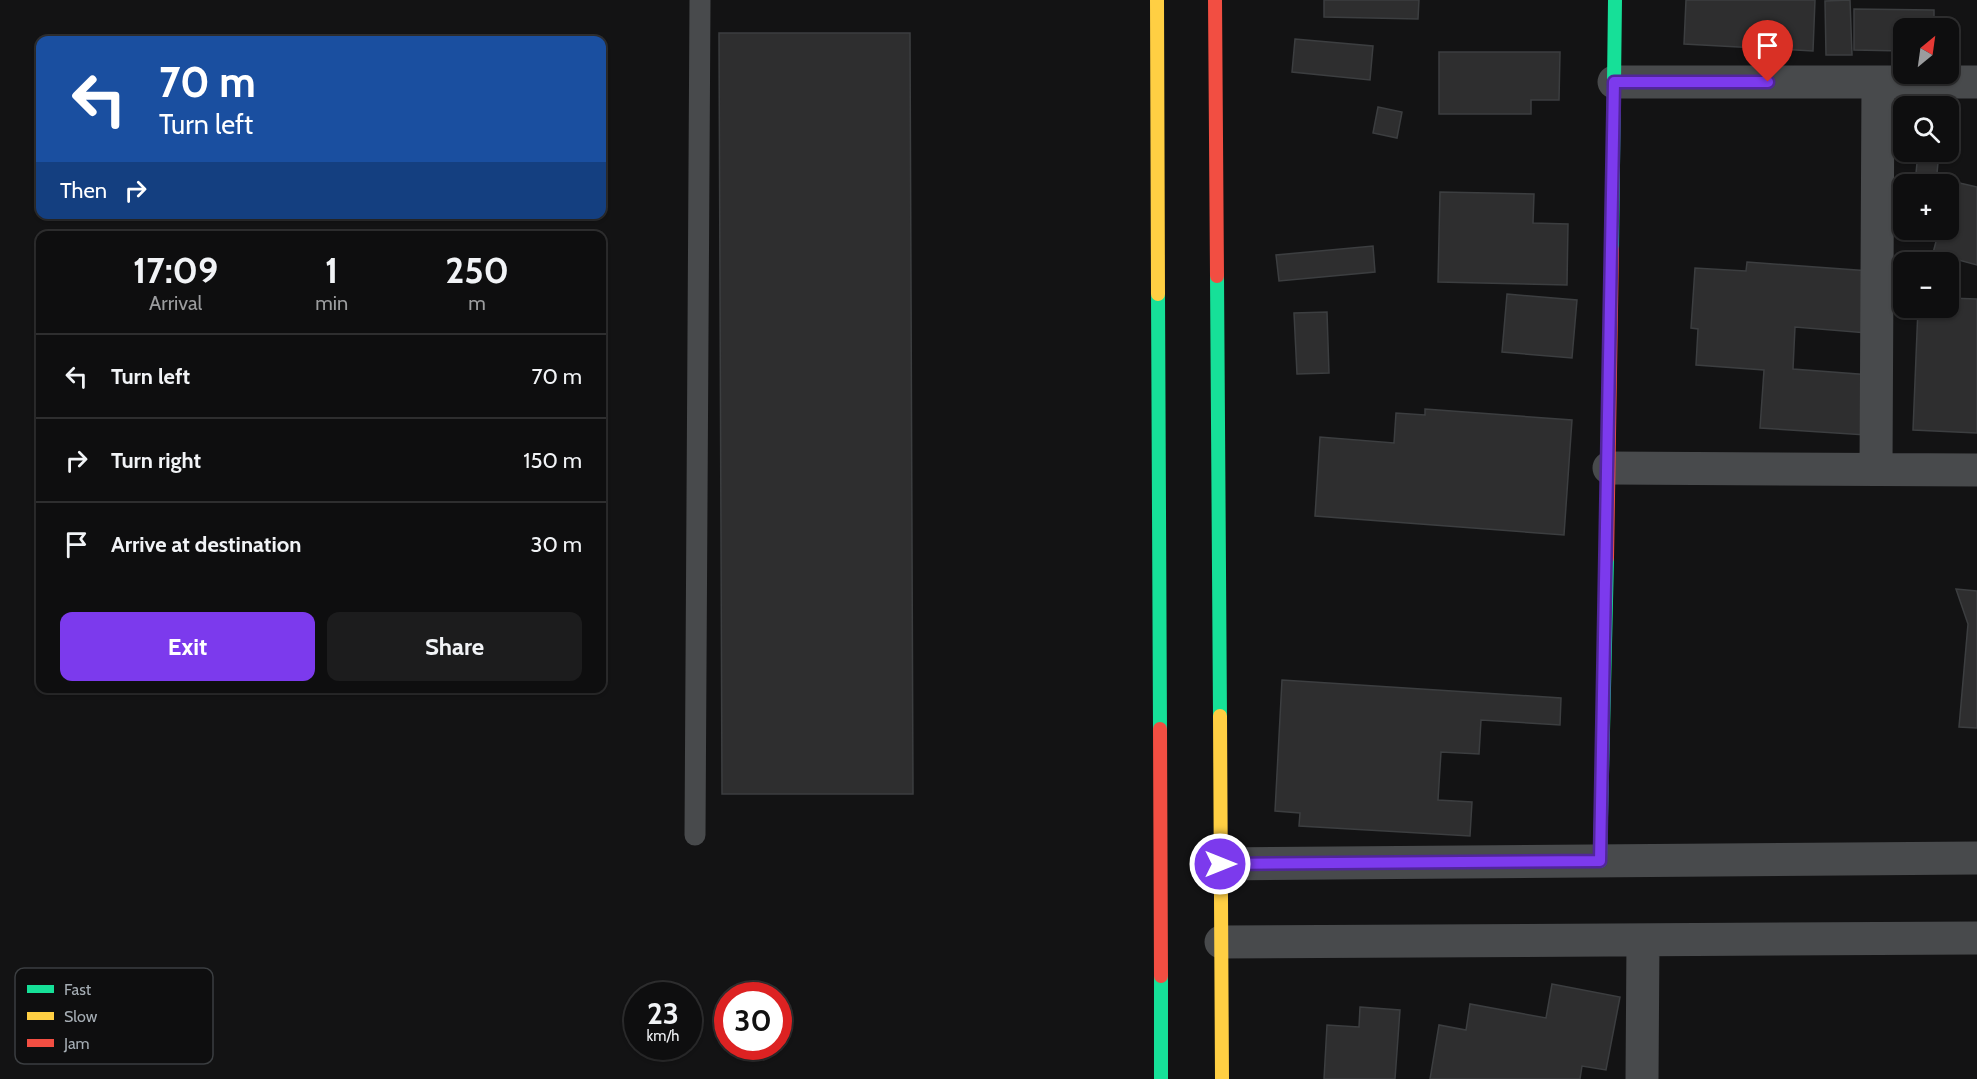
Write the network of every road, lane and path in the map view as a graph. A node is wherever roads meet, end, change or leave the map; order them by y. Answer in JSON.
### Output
{"nodes":[{"id":1,"x":700,"y":0,"type":"edge"},
{"id":2,"x":1157,"y":0,"type":"edge"},
{"id":3,"x":1215,"y":0,"type":"edge"},
{"id":4,"x":1615,"y":0,"type":"edge"},
{"id":5,"x":1614,"y":82,"type":"junction"},
{"id":6,"x":1878,"y":82,"type":"junction"},
{"id":7,"x":1977,"y":82,"type":"edge"},
{"id":8,"x":1609,"y":468,"type":"junction"},
{"id":9,"x":1876,"y":470,"type":"junction"},
{"id":10,"x":1977,"y":470,"type":"edge"},
{"id":11,"x":695,"y":835,"type":"dead end"},
{"id":12,"x":1977,"y":858,"type":"edge"},
{"id":13,"x":1600,"y":861,"type":"junction"},
{"id":14,"x":1220,"y":864,"type":"junction"},
{"id":15,"x":1977,"y":938,"type":"edge"},
{"id":16,"x":1643,"y":940,"type":"junction"},
{"id":17,"x":1221,"y":942,"type":"junction"},
{"id":18,"x":1161,"y":1079,"type":"edge"},
{"id":19,"x":1222,"y":1079,"type":"edge"},
{"id":20,"x":1642,"y":1079,"type":"edge"}],
"edges":[{"from":1,"to":11,"type":"lane"},
{"from":2,"to":18,"type":"street"},
{"from":3,"to":14,"type":"street"},
{"from":4,"to":5,"type":"street"},
{"from":5,"to":6,"type":"street"},
{"from":5,"to":8,"type":"street"},
{"from":6,"to":7,"type":"street"},
{"from":6,"to":9,"type":"street"},
{"from":8,"to":9,"type":"street"},
{"from":8,"to":13,"type":"street"},
{"from":9,"to":10,"type":"street"},
{"from":12,"to":13,"type":"street"},
{"from":13,"to":14,"type":"street"},
{"from":14,"to":17,"type":"street"},
{"from":15,"to":16,"type":"street"},
{"from":16,"to":17,"type":"street"},
{"from":16,"to":20,"type":"street"},
{"from":17,"to":19,"type":"street"}]}
